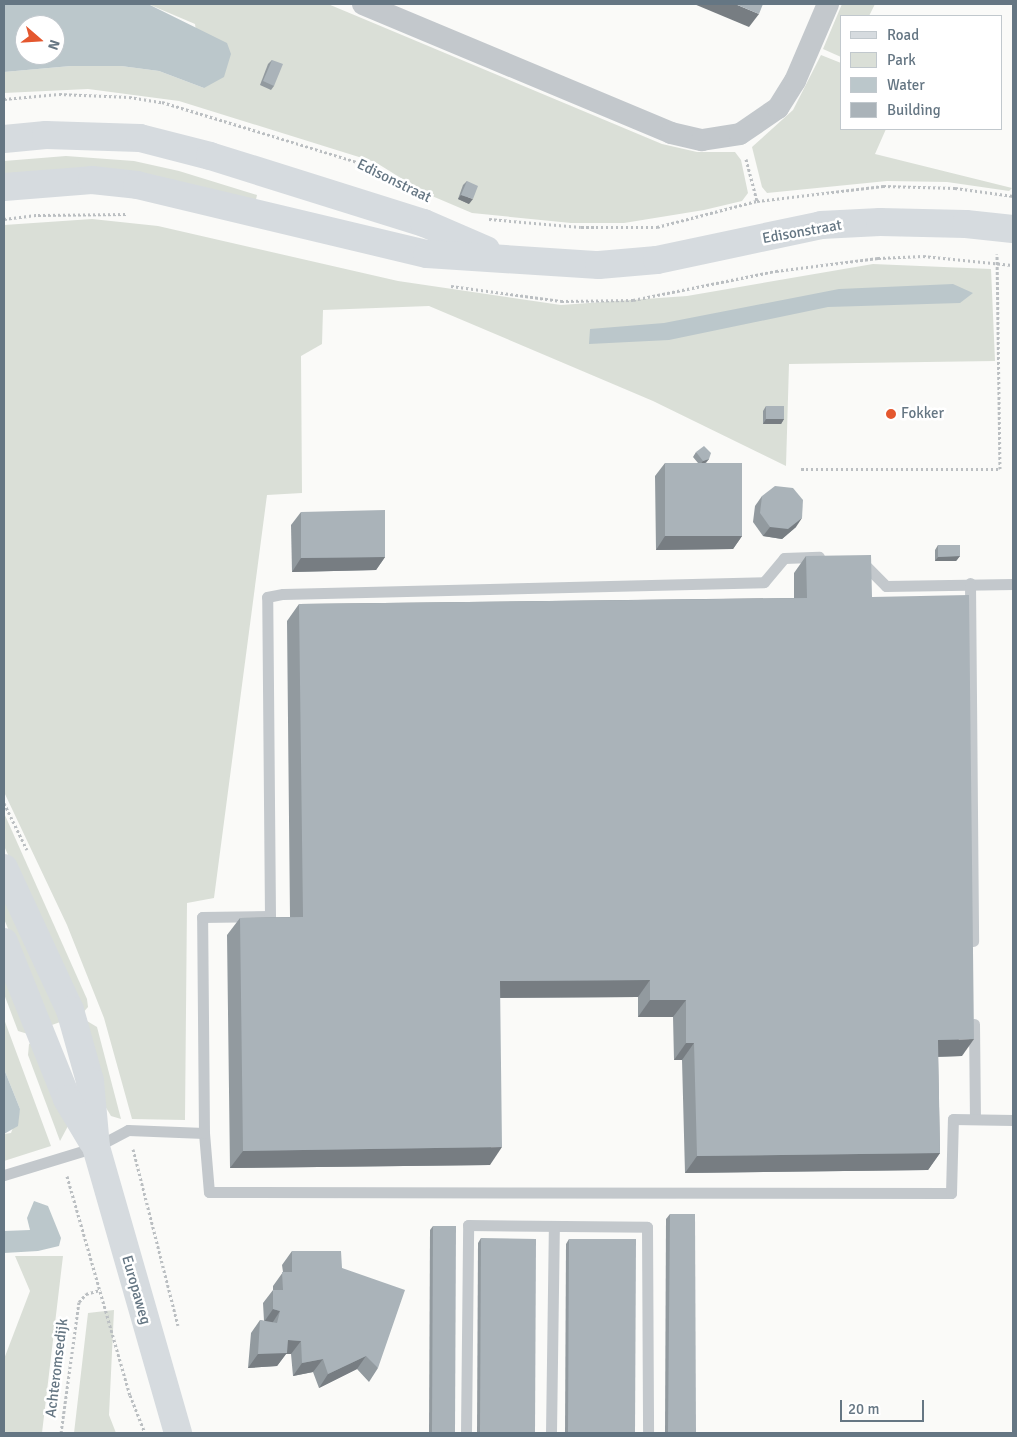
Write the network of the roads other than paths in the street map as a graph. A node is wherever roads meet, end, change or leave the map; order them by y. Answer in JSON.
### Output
{"nodes":[{"id":1,"x":363,"y":4,"type":"edge"},
{"id":2,"x":828,"y":4,"type":"edge"},
{"id":3,"x":4,"y":139,"type":"edge"},
{"id":4,"x":4,"y":187,"type":"edge"},
{"id":5,"x":1006,"y":228,"type":"edge"},
{"id":6,"x":503,"y":258,"type":"junction"},
{"id":7,"x":829,"y":557,"type":"edge"},
{"id":8,"x":847,"y":557,"type":"edge"},
{"id":9,"x":970,"y":583,"type":"junction"},
{"id":10,"x":1013,"y":584,"type":"edge"},
{"id":11,"x":4,"y":868,"type":"edge"},
{"id":12,"x":4,"y":942,"type":"edge"},
{"id":13,"x":973,"y":950,"type":"edge"},
{"id":14,"x":974,"y":1010,"type":"edge"},
{"id":15,"x":975,"y":1119,"type":"junction"},
{"id":16,"x":1013,"y":1120,"type":"edge"},
{"id":17,"x":204,"y":1132,"type":"junction"},
{"id":18,"x":96,"y":1147,"type":"junction"},
{"id":19,"x":4,"y":1175,"type":"edge"},
{"id":20,"x":554,"y":1226,"type":"junction"},
{"id":21,"x":178,"y":1433,"type":"edge"},
{"id":22,"x":466,"y":1433,"type":"edge"},
{"id":23,"x":551,"y":1433,"type":"edge"},
{"id":24,"x":648,"y":1433,"type":"edge"}],
"edges":[{"from":1,"to":2,"type":"street"},
{"from":3,"to":6,"type":"main road","name":"Edisonstraat"},
{"from":4,"to":6,"type":"main road","name":"Edisonstraat"},
{"from":5,"to":6,"type":"main road","name":"Edisonstraat"},
{"from":7,"to":17,"type":"lane"},
{"from":8,"to":9,"type":"lane"},
{"from":9,"to":10,"type":"lane"},
{"from":9,"to":13,"type":"lane"},
{"from":11,"to":18,"type":"main road","name":"Europaweg"},
{"from":12,"to":18,"type":"main road","name":"Europaweg"},
{"from":14,"to":15,"type":"lane"},
{"from":15,"to":16,"type":"lane"},
{"from":15,"to":17,"type":"lane"},
{"from":17,"to":18,"type":"lane"},
{"from":18,"to":19,"type":"lane"},
{"from":18,"to":21,"type":"main road","name":"Europaweg"},
{"from":20,"to":22,"type":"lane"},
{"from":20,"to":23,"type":"lane"},
{"from":20,"to":24,"type":"lane"}]}
